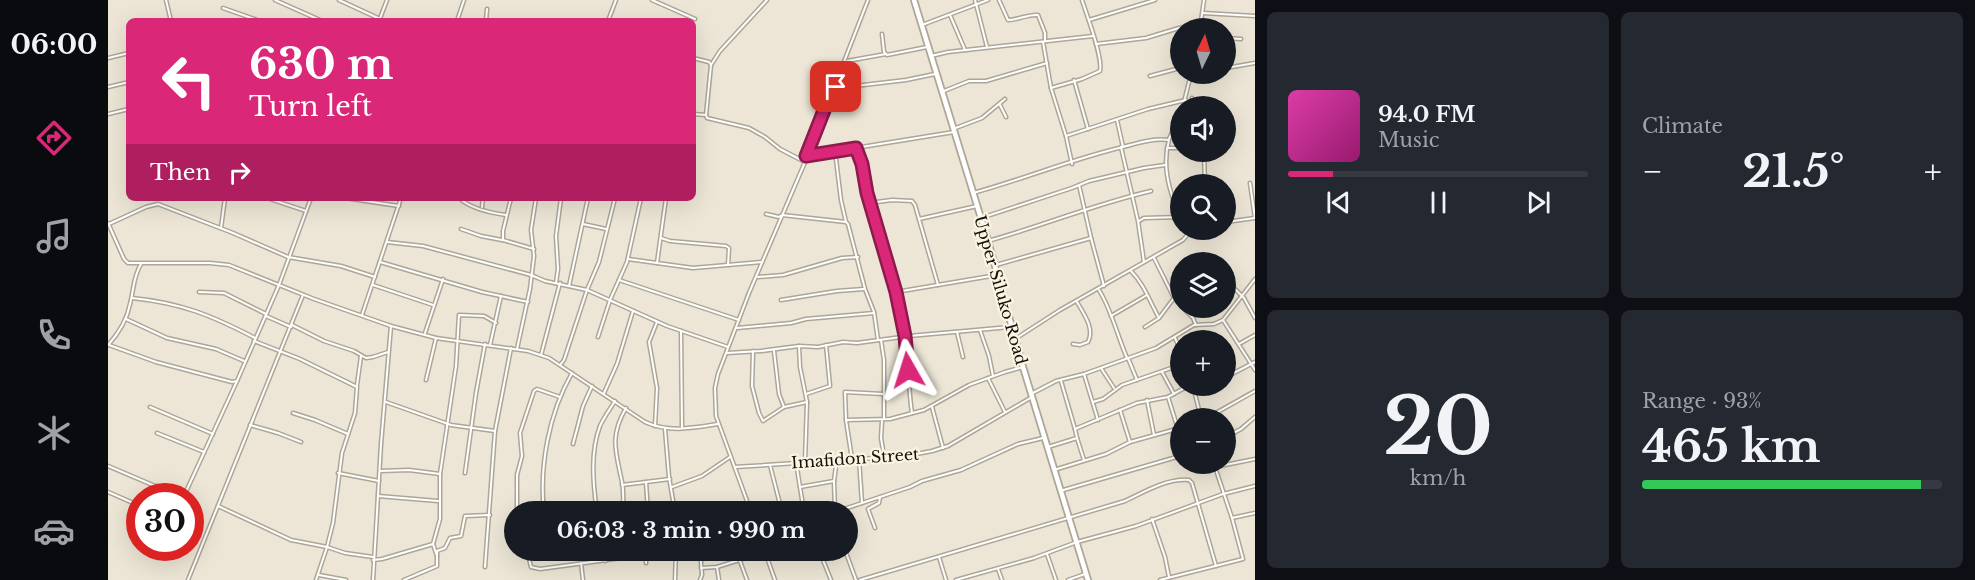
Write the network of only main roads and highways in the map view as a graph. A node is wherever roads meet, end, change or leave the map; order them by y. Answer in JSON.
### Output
{"nodes":[{"id":1,"x":914,"y":0,"type":"edge"},
{"id":2,"x":1088,"y":580,"type":"edge"}],
"edges":[{"from":1,"to":2,"type":"main road","name":"Upper Siluko Road"}]}
